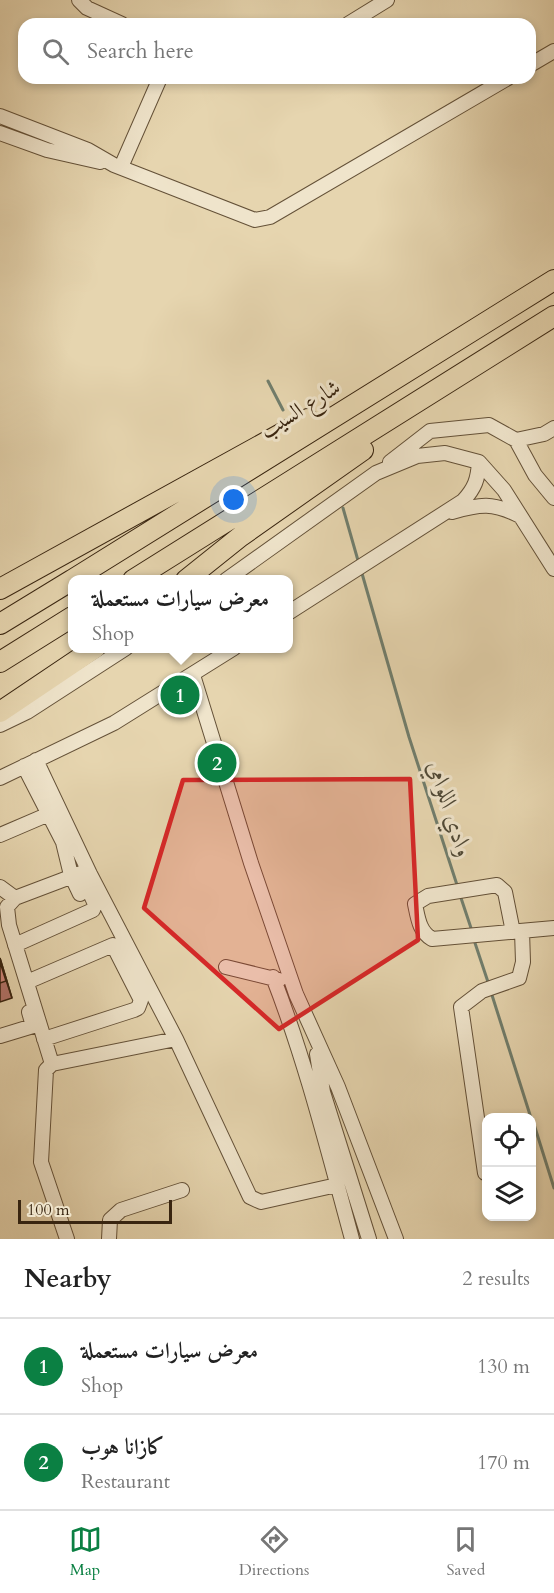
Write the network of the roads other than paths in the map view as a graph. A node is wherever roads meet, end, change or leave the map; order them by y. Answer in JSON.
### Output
{"nodes":[{"id":1,"x":79,"y":0,"type":"edge"},
{"id":2,"x":387,"y":0,"type":"edge"},
{"id":3,"x":109,"y":18,"type":"edge"},
{"id":4,"x":358,"y":18,"type":"edge"},
{"id":5,"x":554,"y":51,"type":"edge"},
{"id":6,"x":536,"y":62,"type":"edge"},
{"id":7,"x":157,"y":84,"type":"edge"},
{"id":8,"x":498,"y":84,"type":"edge"},
{"id":9,"x":0,"y":116,"type":"edge"},
{"id":10,"x":0,"y":133,"type":"edge"},
{"id":11,"x":117,"y":166,"type":"junction"},
{"id":12,"x":554,"y":280,"type":"edge"},
{"id":13,"x":554,"y":318,"type":"edge"},
{"id":14,"x":399,"y":375,"type":"junction"},
{"id":15,"x":554,"y":428,"type":"edge"},
{"id":16,"x":516,"y":440,"type":"junction"},
{"id":17,"x":479,"y":462,"type":"junction"},
{"id":18,"x":376,"y":473,"type":"junction"},
{"id":19,"x":554,"y":498,"type":"edge"},
{"id":20,"x":443,"y":515,"type":"junction"},
{"id":21,"x":522,"y":516,"type":"junction"},
{"id":22,"x":88,"y":542,"type":"junction"},
{"id":23,"x":554,"y":569,"type":"edge"},
{"id":24,"x":80,"y":575,"type":"edge"},
{"id":25,"x":139,"y":575,"type":"edge"},
{"id":26,"x":191,"y":575,"type":"edge"},
{"id":27,"x":232,"y":575,"type":"edge"},
{"id":28,"x":0,"y":578,"type":"edge"},
{"id":29,"x":68,"y":582,"type":"edge"},
{"id":30,"x":0,"y":590,"type":"edge"},
{"id":31,"x":293,"y":610,"type":"edge"},
{"id":32,"x":68,"y":620,"type":"edge"},
{"id":33,"x":0,"y":624,"type":"edge"},
{"id":34,"x":88,"y":653,"type":"edge"},
{"id":35,"x":118,"y":653,"type":"edge"},
{"id":36,"x":226,"y":653,"type":"edge"},
{"id":37,"x":0,"y":662,"type":"edge"},
{"id":38,"x":192,"y":675,"type":"junction"},
{"id":39,"x":0,"y":712,"type":"edge"},
{"id":40,"x":0,"y":725,"type":"edge"},
{"id":41,"x":30,"y":763,"type":"junction"},
{"id":42,"x":0,"y":778,"type":"edge"},
{"id":43,"x":49,"y":814,"type":"junction"},
{"id":44,"x":0,"y":836,"type":"edge"},
{"id":45,"x":71,"y":875,"type":"junction"},
{"id":46,"x":0,"y":886,"type":"edge"},
{"id":47,"x":80,"y":894,"type":"dead end"},
{"id":48,"x":15,"y":898,"type":"junction"},
{"id":49,"x":4,"y":927,"type":"edge"},
{"id":50,"x":554,"y":928,"type":"edge"},
{"id":51,"x":517,"y":932,"type":"junction"},
{"id":52,"x":15,"y":945,"type":"junction"},
{"id":53,"x":226,"y":968,"type":"dead end"},
{"id":54,"x":273,"y":977,"type":"junction"},
{"id":55,"x":27,"y":982,"type":"junction"},
{"id":56,"x":296,"y":994,"type":"junction"},
{"id":57,"x":313,"y":1034,"type":"junction"},
{"id":58,"x":0,"y":1036,"type":"edge"},
{"id":59,"x":44,"y":1039,"type":"junction"},
{"id":60,"x":176,"y":1039,"type":"junction"},
{"id":61,"x":52,"y":1064,"type":"junction"},
{"id":62,"x":484,"y":1167,"type":"edge"},
{"id":63,"x":337,"y":1185,"type":"junction"},
{"id":64,"x":182,"y":1190,"type":"dead end"},
{"id":65,"x":68,"y":1239,"type":"edge"},
{"id":66,"x":109,"y":1239,"type":"edge"},
{"id":67,"x":352,"y":1239,"type":"edge"},
{"id":68,"x":369,"y":1239,"type":"edge"},
{"id":69,"x":396,"y":1239,"type":"edge"}],
"edges":[{"from":1,"to":3,"type":"street"},
{"from":2,"to":4,"type":"street"},
{"from":5,"to":6,"type":"street"},
{"from":7,"to":11,"type":"street"},
{"from":8,"to":11,"type":"street"},
{"from":9,"to":11,"type":"street"},
{"from":10,"to":11,"type":"street"},
{"from":12,"to":14,"type":"highway","name":"شارع السيب"},
{"from":13,"to":25,"type":"highway"},
{"from":13,"to":26,"type":"highway"},
{"from":14,"to":22,"type":"highway"},
{"from":14,"to":24,"type":"highway","name":"شارع السيب"},
{"from":15,"to":16,"type":"street"},
{"from":16,"to":18,"type":"street"},
{"from":16,"to":19,"type":"street"},
{"from":17,"to":18,"type":"street"},
{"from":17,"to":20,"type":"street"},
{"from":17,"to":21,"type":"street"},
{"from":18,"to":27,"type":"street"},
{"from":20,"to":21,"type":"street"},
{"from":20,"to":31,"type":"street"},
{"from":21,"to":23,"type":"street"},
{"from":22,"to":28,"type":"street"},
{"from":22,"to":30,"type":"highway"},
{"from":29,"to":33,"type":"highway","name":"شارع السيب"},
{"from":32,"to":37,"type":"highway"},
{"from":34,"to":39,"type":"highway"},
{"from":35,"to":40,"type":"street"},
{"from":36,"to":38,"type":"street"},
{"from":38,"to":41,"type":"street"},
{"from":38,"to":56,"type":"street"},
{"from":41,"to":42,"type":"street"},
{"from":41,"to":43,"type":"street"},
{"from":41,"to":60,"type":"street"},
{"from":43,"to":44,"type":"street"},
{"from":43,"to":45,"type":"street"},
{"from":45,"to":47,"type":"street"},
{"from":45,"to":48,"type":"street"},
{"from":45,"to":52,"type":"street"},
{"from":46,"to":48,"type":"street"},
{"from":48,"to":49,"type":"street"},
{"from":49,"to":52,"type":"street"},
{"from":49,"to":58,"type":"street"},
{"from":50,"to":51,"type":"street"},
{"from":51,"to":51,"type":"street"},
{"from":51,"to":62,"type":"street"},
{"from":52,"to":55,"type":"street"},
{"from":53,"to":54,"type":"street"},
{"from":54,"to":56,"type":"street"},
{"from":54,"to":63,"type":"street"},
{"from":55,"to":59,"type":"street"},
{"from":55,"to":59,"type":"street"},
{"from":56,"to":57,"type":"street"},
{"from":57,"to":68,"type":"street"},
{"from":57,"to":69,"type":"street"},
{"from":59,"to":61,"type":"street"},
{"from":60,"to":61,"type":"street"},
{"from":60,"to":63,"type":"street"},
{"from":61,"to":65,"type":"street"},
{"from":63,"to":67,"type":"street"},
{"from":64,"to":66,"type":"street"}]}
